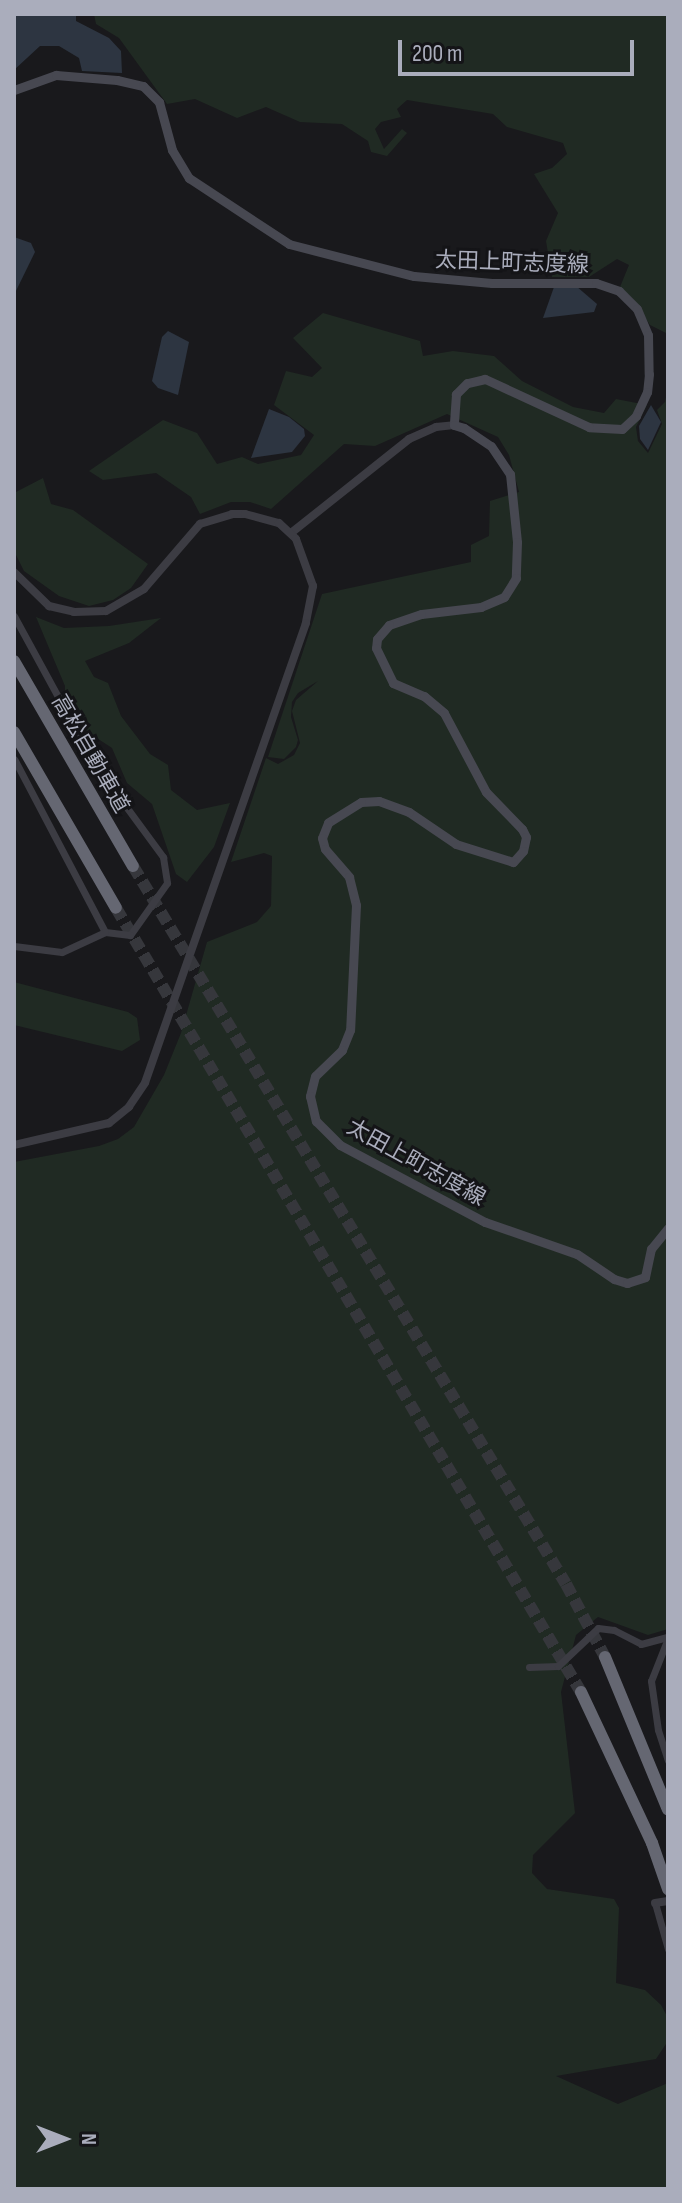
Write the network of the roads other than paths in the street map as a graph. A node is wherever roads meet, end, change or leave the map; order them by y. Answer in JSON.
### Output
{"nodes":[{"id":1,"x":14,"y":90,"type":"edge"},
{"id":2,"x":454,"y":425,"type":"junction"},
{"id":3,"x":291,"y":533,"type":"junction"},
{"id":4,"x":14,"y":572,"type":"edge"},
{"id":5,"x":14,"y":616,"type":"edge"},
{"id":6,"x":14,"y":661,"type":"edge"},
{"id":7,"x":14,"y":732,"type":"edge"},
{"id":8,"x":14,"y":759,"type":"edge"},
{"id":9,"x":133,"y":866,"type":"tunnel mouth"},
{"id":10,"x":116,"y":908,"type":"tunnel mouth"},
{"id":11,"x":105,"y":932,"type":"junction"},
{"id":12,"x":14,"y":946,"type":"edge"},
{"id":13,"x":14,"y":1145,"type":"edge"},
{"id":14,"x":668,"y":1228,"type":"edge"},
{"id":15,"x":668,"y":1637,"type":"edge"},
{"id":16,"x":605,"y":1657,"type":"tunnel mouth"},
{"id":17,"x":529,"y":1667,"type":"dead end"},
{"id":18,"x":581,"y":1692,"type":"tunnel mouth"},
{"id":19,"x":668,"y":1760,"type":"edge"},
{"id":20,"x":668,"y":1810,"type":"edge"},
{"id":21,"x":668,"y":1889,"type":"edge"},
{"id":22,"x":661,"y":1902,"type":"edge"},
{"id":23,"x":668,"y":1949,"type":"edge"}],
"edges":[{"from":1,"to":2,"type":"main road","name":"太田上町志度線"},
{"from":2,"to":3,"type":"street"},
{"from":2,"to":14,"type":"main road","name":"太田上町志度線"},
{"from":3,"to":4,"type":"street"},
{"from":3,"to":13,"type":"street"},
{"from":5,"to":11,"type":"street"},
{"from":6,"to":9,"type":"highway","name":"高松自動車道"},
{"from":7,"to":10,"type":"highway"},
{"from":8,"to":11,"type":"street"},
{"from":11,"to":12,"type":"street"},
{"from":15,"to":17,"type":"street"},
{"from":15,"to":19,"type":"street"},
{"from":16,"to":20,"type":"highway"},
{"from":18,"to":21,"type":"highway"},
{"from":22,"to":23,"type":"street"}]}
